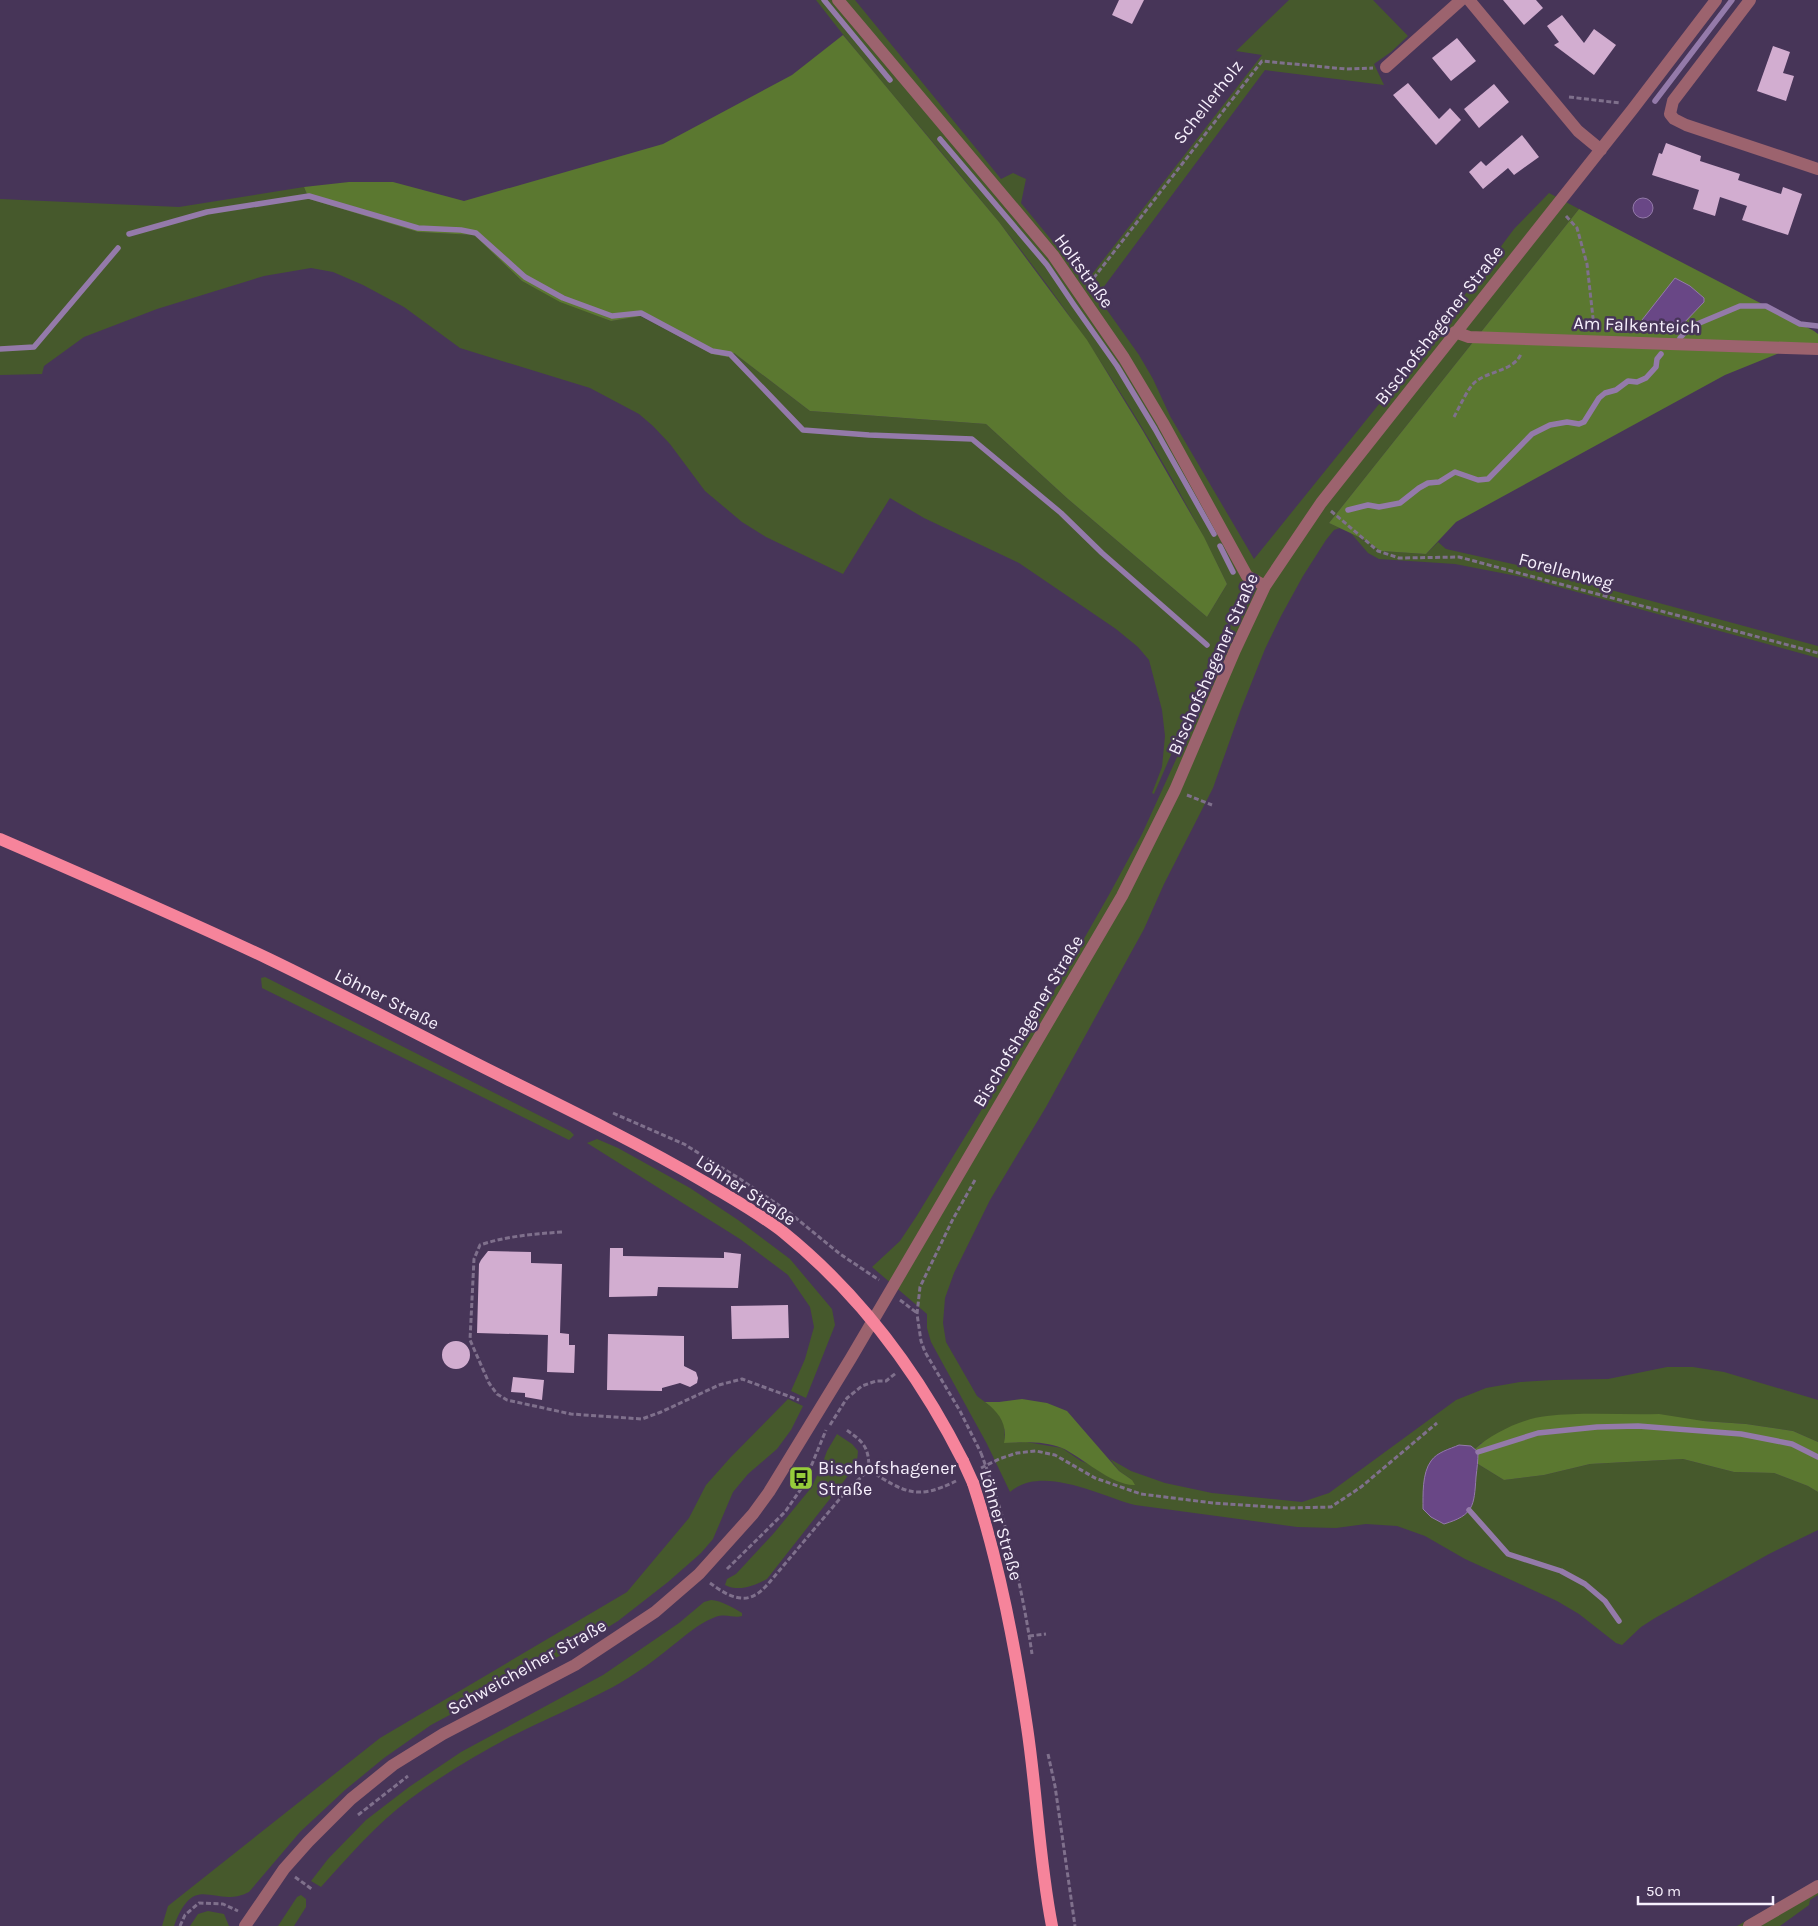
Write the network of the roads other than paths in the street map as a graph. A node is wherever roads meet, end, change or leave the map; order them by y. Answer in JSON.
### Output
{"nodes":[{"id":1,"x":838,"y":0,"type":"edge"},
{"id":2,"x":1461,"y":0,"type":"edge"},
{"id":3,"x":1469,"y":0,"type":"edge"},
{"id":4,"x":1716,"y":0,"type":"edge"},
{"id":5,"x":1750,"y":0,"type":"edge"},
{"id":6,"x":1386,"y":67,"type":"road end"},
{"id":7,"x":1601,"y":150,"type":"junction"},
{"id":8,"x":1818,"y":169,"type":"edge"},
{"id":9,"x":1455,"y":332,"type":"junction"},
{"id":10,"x":1818,"y":349,"type":"edge"},
{"id":11,"x":1265,"y":586,"type":"junction"},
{"id":12,"x":0,"y":839,"type":"edge"},
{"id":13,"x":873,"y":1320,"type":"junction"},
{"id":14,"x":1818,"y":1886,"type":"edge"},
{"id":15,"x":247,"y":1921,"type":"edge"},
{"id":16,"x":1052,"y":1926,"type":"edge"},
{"id":17,"x":1749,"y":1926,"type":"edge"}],
"edges":[{"from":1,"to":11,"type":"street","name":"Holtstraße"},
{"from":2,"to":6,"type":"street"},
{"from":3,"to":7,"type":"street"},
{"from":4,"to":7,"type":"street","name":"Bischofshagener Straße"},
{"from":5,"to":8,"type":"street"},
{"from":7,"to":9,"type":"street","name":"Bischofshagener Straße"},
{"from":9,"to":10,"type":"street","name":"Am Falkenteich"},
{"from":9,"to":11,"type":"street","name":"Bischofshagener Straße"},
{"from":11,"to":13,"type":"street","name":"Bischofshagener Straße"},
{"from":12,"to":13,"type":"main road","name":"Löhner Straße"},
{"from":13,"to":15,"type":"street","name":"Schweichelner Straße"},
{"from":13,"to":16,"type":"main road","name":"Löhner Straße","bridge":true},
{"from":14,"to":17,"type":"street"}]}
